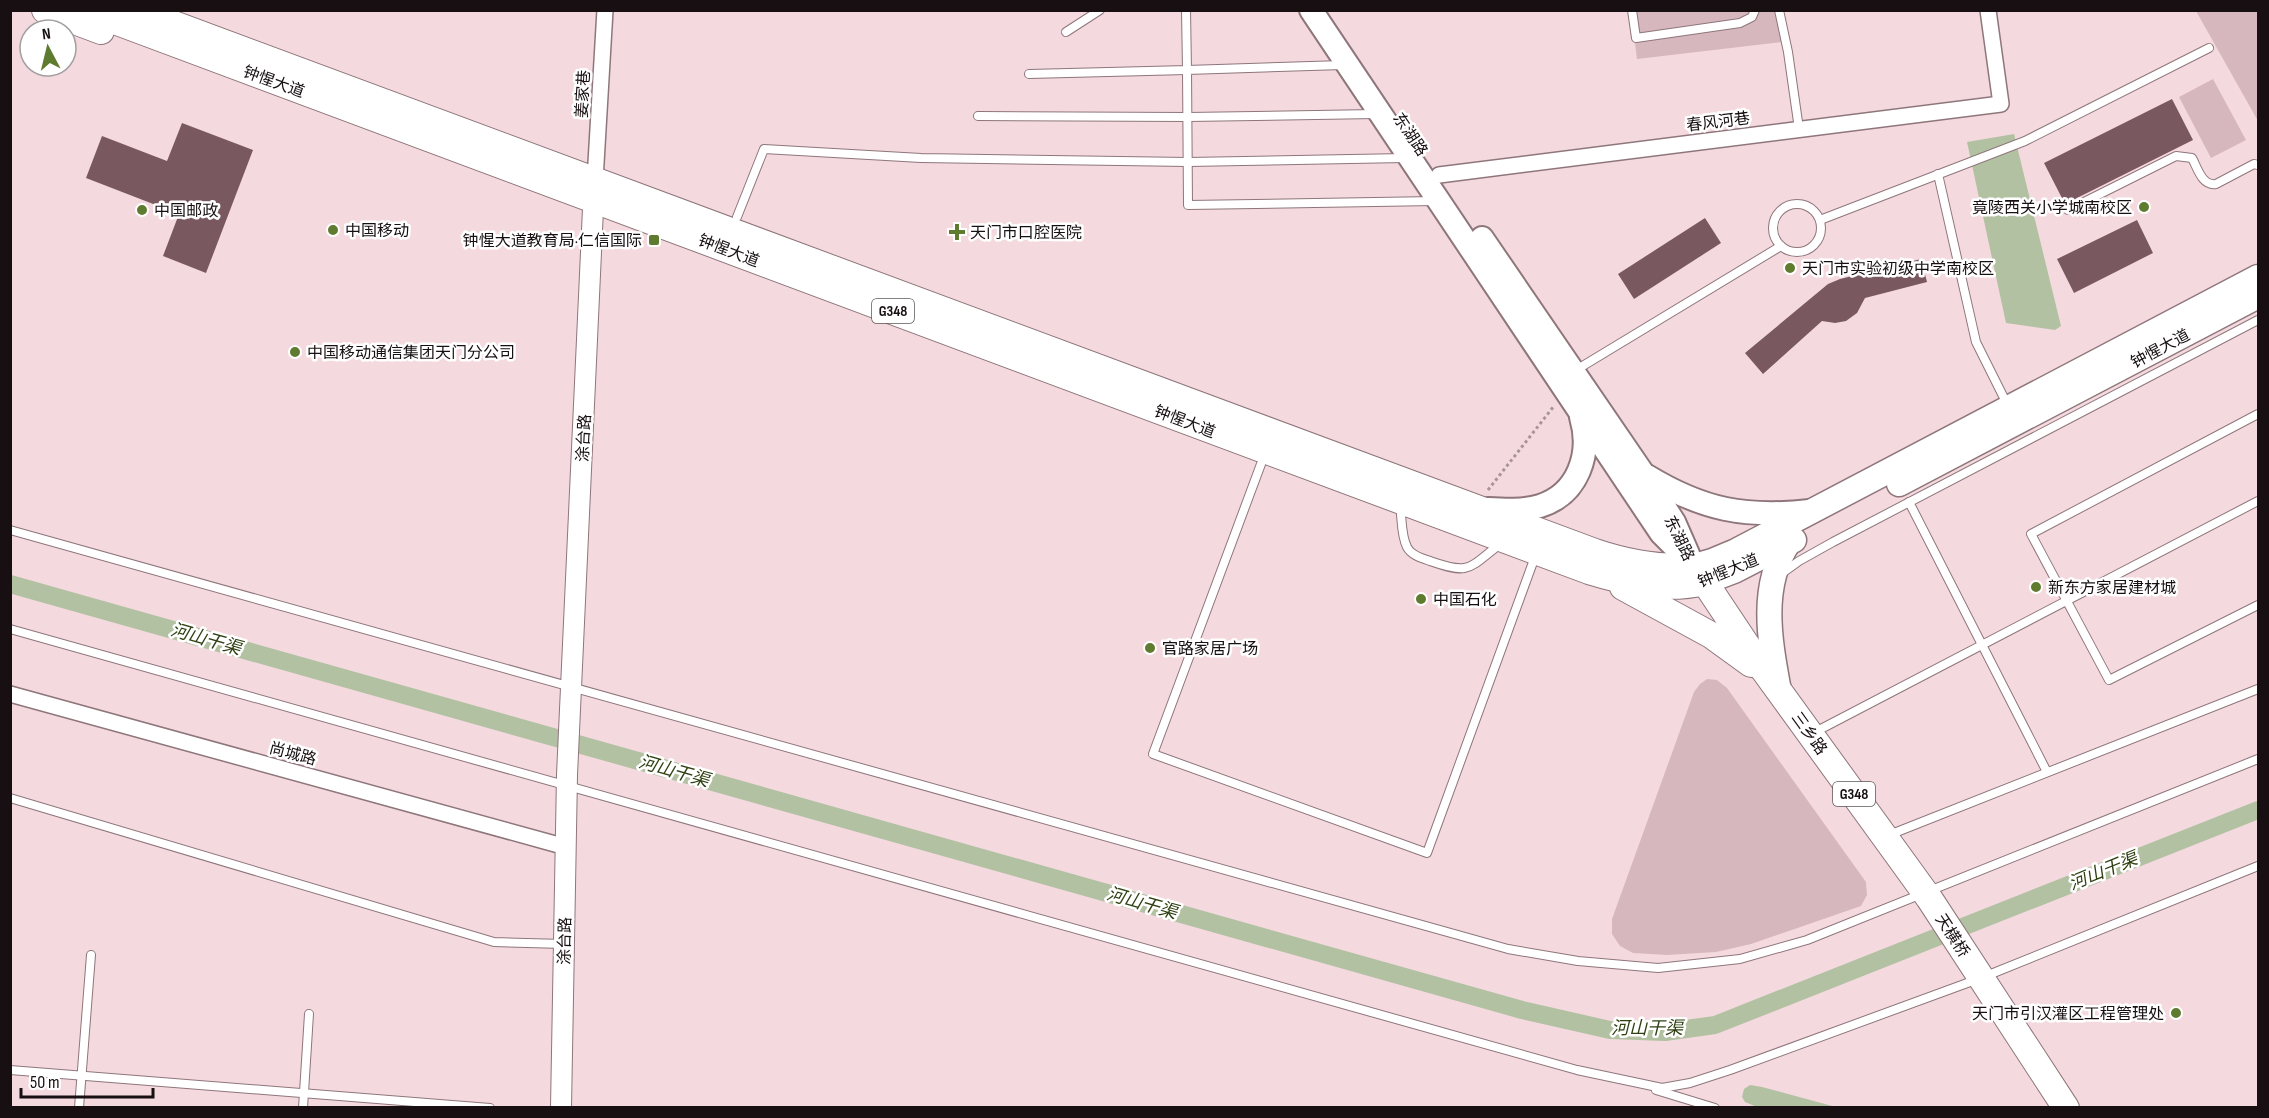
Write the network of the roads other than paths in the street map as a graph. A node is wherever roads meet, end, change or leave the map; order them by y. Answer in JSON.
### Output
{"nodes":[{"id":1,"x":45,"y":10,"type":"edge"},
{"id":2,"x":86,"y":10,"type":"edge"},
{"id":3,"x":136,"y":10,"type":"edge"},
{"id":4,"x":177,"y":10,"type":"edge"},
{"id":5,"x":604,"y":10,"type":"edge"},
{"id":6,"x":1101,"y":10,"type":"edge"},
{"id":7,"x":1186,"y":10,"type":"edge"},
{"id":8,"x":1311,"y":10,"type":"edge"},
{"id":9,"x":1327,"y":10,"type":"edge"},
{"id":10,"x":1632,"y":10,"type":"edge"},
{"id":11,"x":1755,"y":10,"type":"edge"},
{"id":12,"x":1779,"y":10,"type":"edge"},
{"id":13,"x":1988,"y":10,"type":"edge"},
{"id":14,"x":1066,"y":32,"type":"dead end"},
{"id":15,"x":2209,"y":48,"type":"dead end"},
{"id":16,"x":1348,"y":65,"type":"junction"},
{"id":17,"x":1187,"y":70,"type":"junction"},
{"id":18,"x":1029,"y":74,"type":"dead end"},
{"id":19,"x":372,"y":90,"type":"junction"},
{"id":20,"x":284,"y":92,"type":"junction"},
{"id":21,"x":1381,"y":114,"type":"junction"},
{"id":22,"x":978,"y":116,"type":"dead end"},
{"id":23,"x":1188,"y":117,"type":"junction"},
{"id":24,"x":1798,"y":129,"type":"junction"},
{"id":25,"x":1410,"y":158,"type":"junction"},
{"id":26,"x":1188,"y":162,"type":"junction"},
{"id":27,"x":2259,"y":165,"type":"edge"},
{"id":28,"x":1938,"y":174,"type":"junction"},
{"id":29,"x":1439,"y":175,"type":"junction"},
{"id":30,"x":594,"y":190,"type":"junction"},
{"id":31,"x":1439,"y":201,"type":"junction"},
{"id":32,"x":2068,"y":210,"type":"dead end"},
{"id":33,"x":736,"y":217,"type":"junction"},
{"id":34,"x":1820,"y":220,"type":"junction"},
{"id":35,"x":1781,"y":246,"type":"junction"},
{"id":36,"x":2259,"y":277,"type":"edge"},
{"id":37,"x":2259,"y":296,"type":"edge"},
{"id":38,"x":2259,"y":321,"type":"edge"},
{"id":39,"x":1118,"y":368,"type":"junction"},
{"id":40,"x":1566,"y":381,"type":"junction"},
{"id":41,"x":2009,"y":408,"type":"junction"},
{"id":42,"x":1579,"y":410,"type":"junction"},
{"id":43,"x":2259,"y":414,"type":"edge"},
{"id":44,"x":1261,"y":464,"type":"junction"},
{"id":45,"x":1642,"y":472,"type":"junction"},
{"id":46,"x":1400,"y":501,"type":"junction"},
{"id":47,"x":2259,"y":501,"type":"edge"},
{"id":48,"x":1909,"y":502,"type":"junction"},
{"id":49,"x":1473,"y":508,"type":"junction"},
{"id":50,"x":1815,"y":510,"type":"junction"},
{"id":51,"x":10,"y":531,"type":"edge"},
{"id":52,"x":1505,"y":540,"type":"junction"},
{"id":53,"x":1790,"y":542,"type":"junction"},
{"id":54,"x":1537,"y":552,"type":"junction"},
{"id":55,"x":1589,"y":571,"type":"junction"},
{"id":56,"x":1700,"y":574,"type":"junction"},
{"id":57,"x":1773,"y":580,"type":"junction"},
{"id":58,"x":2067,"y":601,"type":"junction"},
{"id":59,"x":2259,"y":606,"type":"edge"},
{"id":60,"x":10,"y":629,"type":"edge"},
{"id":61,"x":1982,"y":645,"type":"junction"},
{"id":62,"x":2259,"y":689,"type":"edge"},
{"id":63,"x":570,"y":691,"type":"junction"},
{"id":64,"x":1779,"y":691,"type":"junction"},
{"id":65,"x":10,"y":694,"type":"edge"},
{"id":66,"x":1811,"y":735,"type":"junction"},
{"id":67,"x":2259,"y":759,"type":"edge"},
{"id":68,"x":2047,"y":772,"type":"junction"},
{"id":69,"x":567,"y":781,"type":"junction"},
{"id":70,"x":10,"y":798,"type":"edge"},
{"id":71,"x":1885,"y":837,"type":"junction"},
{"id":72,"x":566,"y":847,"type":"junction"},
{"id":73,"x":2259,"y":866,"type":"edge"},
{"id":74,"x":1927,"y":894,"type":"junction"},
{"id":75,"x":564,"y":944,"type":"junction"},
{"id":76,"x":91,"y":955,"type":"dead end"},
{"id":77,"x":1979,"y":975,"type":"junction"},
{"id":78,"x":309,"y":1014,"type":"dead end"},
{"id":79,"x":10,"y":1070,"type":"edge"},
{"id":80,"x":81,"y":1075,"type":"junction"},
{"id":81,"x":1631,"y":1083,"type":"junction"},
{"id":82,"x":304,"y":1093,"type":"junction"},
{"id":83,"x":79,"y":1107,"type":"edge"},
{"id":84,"x":303,"y":1107,"type":"edge"},
{"id":85,"x":490,"y":1107,"type":"edge"},
{"id":86,"x":561,"y":1107,"type":"edge"},
{"id":87,"x":1715,"y":1107,"type":"edge"},
{"id":88,"x":2066,"y":1107,"type":"edge"}],
"edges":[{"from":1,"to":20,"type":"highway"},
{"from":2,"to":20,"type":"highway","name":"钟惺大道","number":"G348"},
{"from":3,"to":19,"type":"highway","name":"钟惺大道","number":"G348"},
{"from":4,"to":19,"type":"highway"},
{"from":5,"to":30,"type":"street","name":"姜家巷"},
{"from":6,"to":14,"type":"lane"},
{"from":7,"to":17,"type":"lane"},
{"from":8,"to":16,"type":"main road","name":"东湖路"},
{"from":9,"to":29,"type":"main road","name":"东湖路"},
{"from":10,"to":11,"type":"lane"},
{"from":12,"to":24,"type":"lane"},
{"from":13,"to":24,"type":"street","name":"春风河巷"},
{"from":15,"to":28,"type":"lane"},
{"from":16,"to":17,"type":"lane"},
{"from":16,"to":21,"type":"main road","name":"东湖路"},
{"from":17,"to":18,"type":"lane"},
{"from":17,"to":23,"type":"lane"},
{"from":19,"to":30,"type":"highway","name":"钟惺大道","number":"G348"},
{"from":20,"to":30,"type":"highway","name":"钟惺大道","number":"G348"},
{"from":21,"to":23,"type":"lane"},
{"from":21,"to":25,"type":"main road","name":"东湖路"},
{"from":22,"to":23,"type":"lane"},
{"from":23,"to":26,"type":"lane"},
{"from":24,"to":29,"type":"street","name":"春风河巷"},
{"from":25,"to":26,"type":"lane"},
{"from":25,"to":31,"type":"main road","name":"东湖路"},
{"from":26,"to":31,"type":"lane"},
{"from":26,"to":33,"type":"lane"},
{"from":27,"to":32,"type":"lane"},
{"from":28,"to":34,"type":"lane"},
{"from":28,"to":41,"type":"lane"},
{"from":29,"to":40,"type":"main road","name":"东湖路"},
{"from":30,"to":33,"type":"highway"},
{"from":30,"to":39,"type":"highway","name":"钟惺大道","number":"G348"},
{"from":30,"to":44,"type":"highway"},
{"from":30,"to":46,"type":"highway","name":"钟惺大道","number":"G348"},
{"from":30,"to":63,"type":"street","name":"涂台路"},
{"from":31,"to":40,"type":"main road","name":"东湖路"},
{"from":33,"to":39,"type":"highway"},
{"from":34,"to":35,"type":"lane"},
{"from":34,"to":35,"type":"lane"},
{"from":35,"to":40,"type":"lane"},
{"from":36,"to":41,"type":"main road","name":"钟惺大道"},
{"from":37,"to":53,"type":"main road","name":"钟惺大道"},
{"from":38,"to":48,"type":"lane"},
{"from":39,"to":49,"type":"highway","name":"钟惺大道","number":"G348"},
{"from":40,"to":42,"type":"main road","name":"东湖路"},
{"from":40,"to":45,"type":"main road","name":"东湖路"},
{"from":41,"to":50,"type":"main road","name":"钟惺大道"},
{"from":42,"to":49,"type":"main road"},
{"from":42,"to":56,"type":"main road","name":"东湖路"},
{"from":43,"to":58,"type":"lane"},
{"from":44,"to":46,"type":"highway"},
{"from":44,"to":54,"type":"lane"},
{"from":45,"to":50,"type":"main road"},
{"from":45,"to":56,"type":"main road","name":"东湖路"},
{"from":46,"to":52,"type":"highway","name":"钟惺大道","number":"G348"},
{"from":46,"to":52,"type":"lane"},
{"from":47,"to":58,"type":"lane"},
{"from":48,"to":57,"type":"lane"},
{"from":48,"to":61,"type":"lane"},
{"from":49,"to":56,"type":"highway","name":"钟惺大道","number":"G348"},
{"from":50,"to":56,"type":"main road","name":"钟惺大道"},
{"from":51,"to":63,"type":"lane"},
{"from":52,"to":54,"type":"highway","name":"钟惺大道","number":"G348"},
{"from":53,"to":56,"type":"main road","name":"钟惺大道"},
{"from":53,"to":57,"type":"main road"},
{"from":54,"to":55,"type":"highway","name":"钟惺大道","number":"G348"},
{"from":55,"to":56,"type":"highway","name":"钟惺大道","number":"G348"},
{"from":55,"to":64,"type":"highway"},
{"from":56,"to":64,"type":"highway","name":"三乡路","number":"G348"},
{"from":57,"to":64,"type":"main road"},
{"from":58,"to":59,"type":"lane"},
{"from":58,"to":61,"type":"lane"},
{"from":60,"to":69,"type":"lane"},
{"from":61,"to":66,"type":"lane"},
{"from":61,"to":68,"type":"lane"},
{"from":62,"to":68,"type":"lane"},
{"from":63,"to":69,"type":"street","name":"涂台路"},
{"from":63,"to":74,"type":"lane"},
{"from":64,"to":66,"type":"highway","name":"三乡路","number":"G348"},
{"from":65,"to":72,"type":"street","name":"尚城路"},
{"from":66,"to":71,"type":"highway","name":"三乡路","number":"G348"},
{"from":67,"to":74,"type":"lane"},
{"from":68,"to":71,"type":"lane"},
{"from":69,"to":72,"type":"street","name":"涂台路"},
{"from":69,"to":81,"type":"lane"},
{"from":70,"to":75,"type":"lane"},
{"from":71,"to":74,"type":"highway","name":"三乡路","number":"G348"},
{"from":72,"to":75,"type":"street","name":"涂台路"},
{"from":73,"to":77,"type":"lane"},
{"from":74,"to":77,"type":"highway","name":"天横桥","number":"G348"},
{"from":75,"to":86,"type":"street","name":"涂台路"},
{"from":76,"to":80,"type":"lane"},
{"from":77,"to":81,"type":"lane"},
{"from":77,"to":88,"type":"highway","number":"G348"},
{"from":78,"to":82,"type":"lane"},
{"from":79,"to":80,"type":"lane"},
{"from":80,"to":82,"type":"lane"},
{"from":80,"to":83,"type":"lane"},
{"from":81,"to":87,"type":"lane"},
{"from":82,"to":84,"type":"lane"},
{"from":82,"to":85,"type":"lane"}]}
